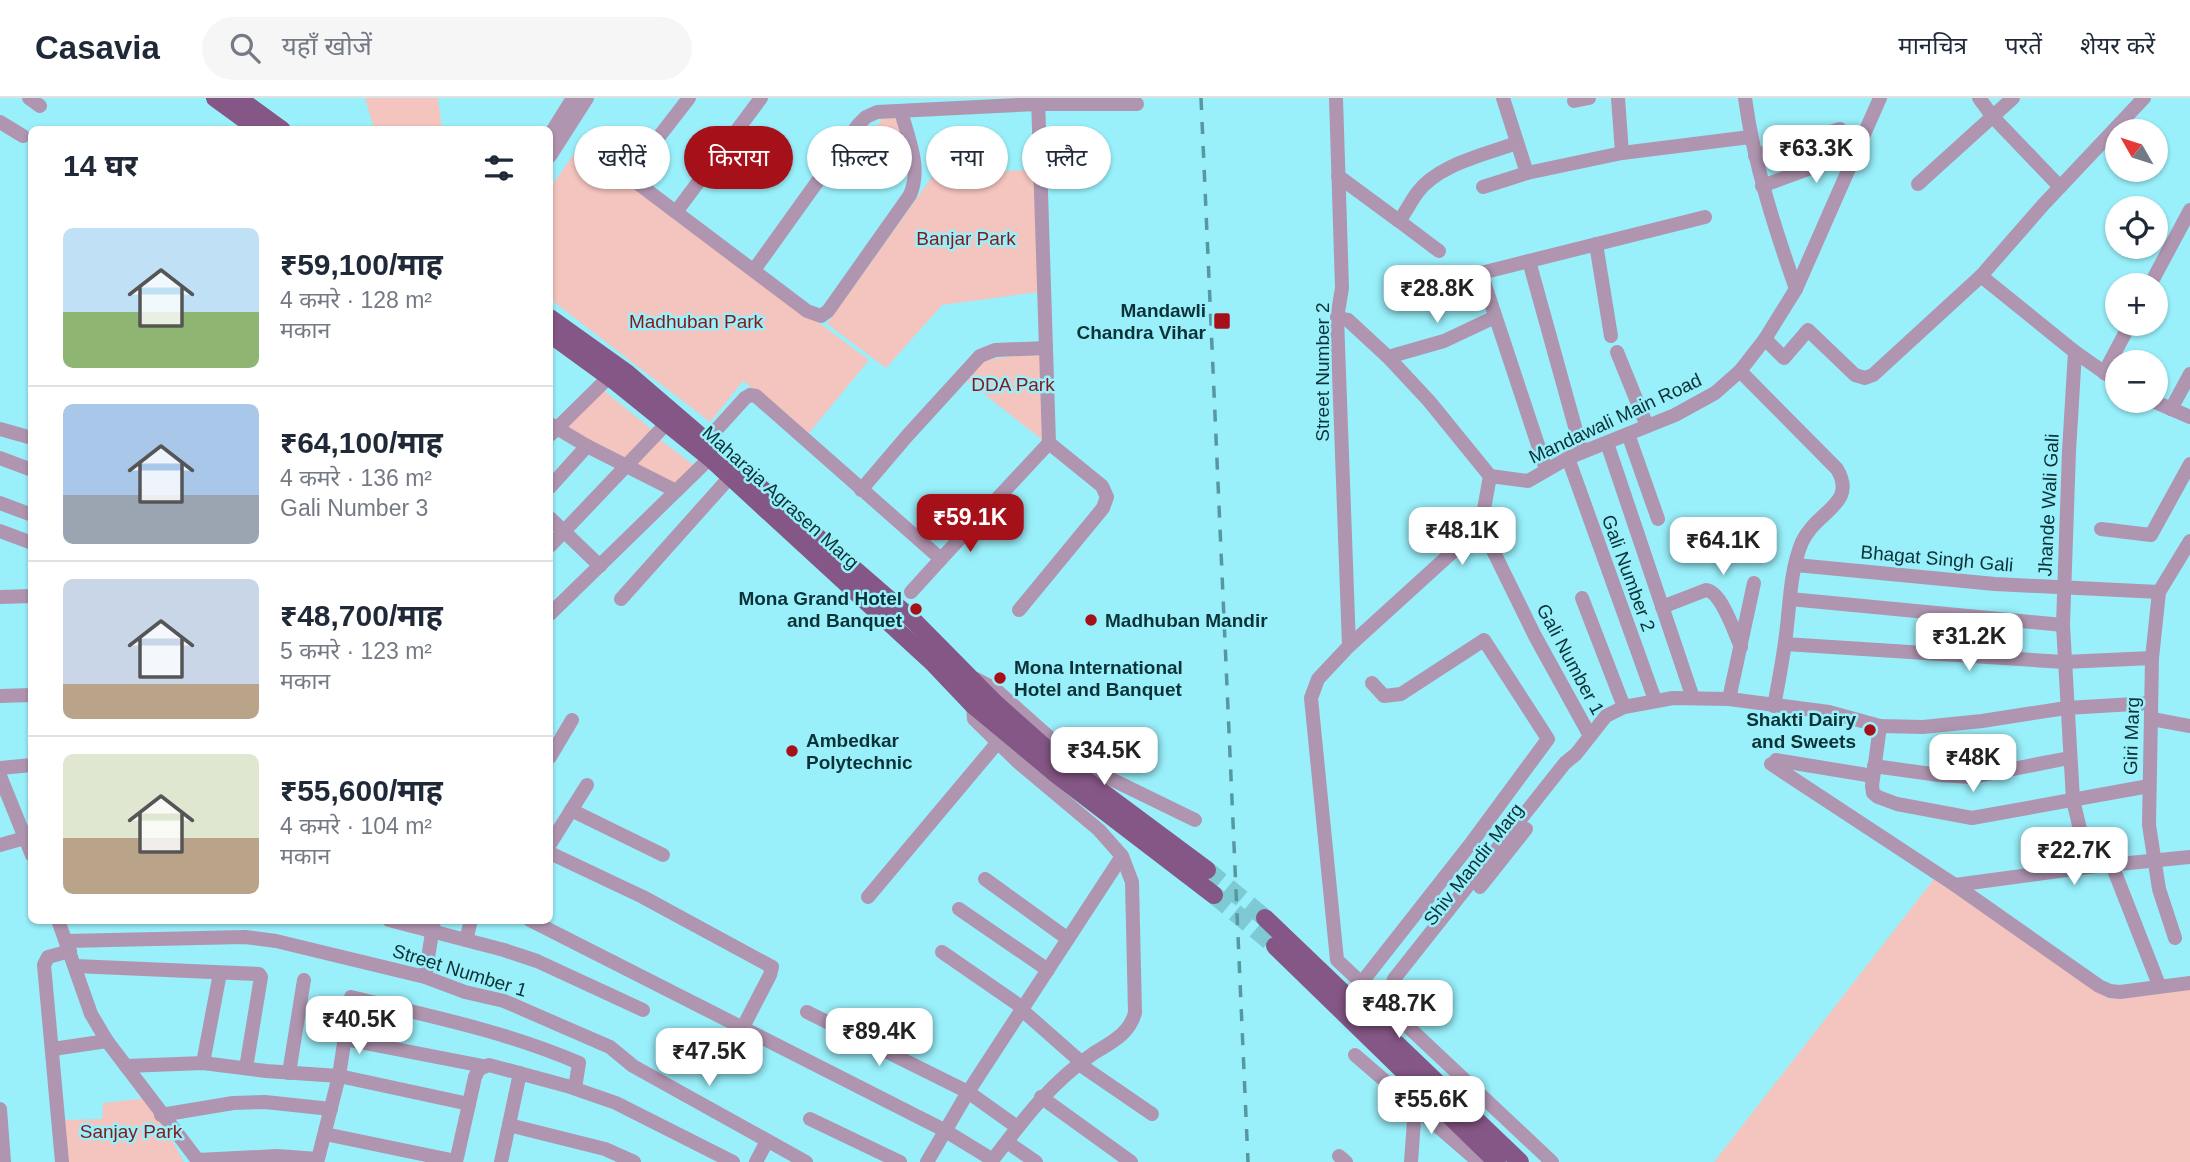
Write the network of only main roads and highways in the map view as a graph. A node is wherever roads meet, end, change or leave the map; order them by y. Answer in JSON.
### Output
{"nodes":[{"id":1,"x":215,"y":98,"type":"edge"},
{"id":2,"x":238,"y":98,"type":"edge"},
{"id":3,"x":254,"y":126,"type":"edge"},
{"id":4,"x":276,"y":126,"type":"edge"},
{"id":5,"x":553,"y":320,"type":"edge"},
{"id":6,"x":553,"y":336,"type":"edge"},
{"id":7,"x":656,"y":407,"type":"junction"},
{"id":8,"x":708,"y":449,"type":"junction"},
{"id":9,"x":939,"y":659,"type":"junction"},
{"id":10,"x":1207,"y":870,"type":"tunnel mouth"},
{"id":11,"x":1214,"y":895,"type":"tunnel mouth"},
{"id":12,"x":1265,"y":918,"type":"tunnel mouth"},
{"id":13,"x":1275,"y":946,"type":"tunnel mouth"},
{"id":14,"x":1497,"y":1162,"type":"edge"},
{"id":15,"x":1520,"y":1162,"type":"edge"}],
"edges":[{"from":1,"to":3,"type":"main road"},
{"from":2,"to":4,"type":"main road"},
{"from":5,"to":7,"type":"main road","name":"Maharaja Agrasen Marg"},
{"from":6,"to":7,"type":"main road","name":"Maharaja Agrasen Marg"},
{"from":7,"to":8,"type":"main road","name":"Maharaja Agrasen Marg"},
{"from":7,"to":8,"type":"main road","name":"Maharaja Agrasen Marg"},
{"from":8,"to":9,"type":"main road","name":"Maharaja Agrasen Marg"},
{"from":8,"to":9,"type":"main road","name":"Maharaja Agrasen Marg"},
{"from":9,"to":10,"type":"main road","name":"Maharaja Agrasen Marg"},
{"from":9,"to":11,"type":"main road","name":"Maharaja Agrasen Marg"},
{"from":12,"to":15,"type":"main road"},
{"from":13,"to":14,"type":"main road"}]}
